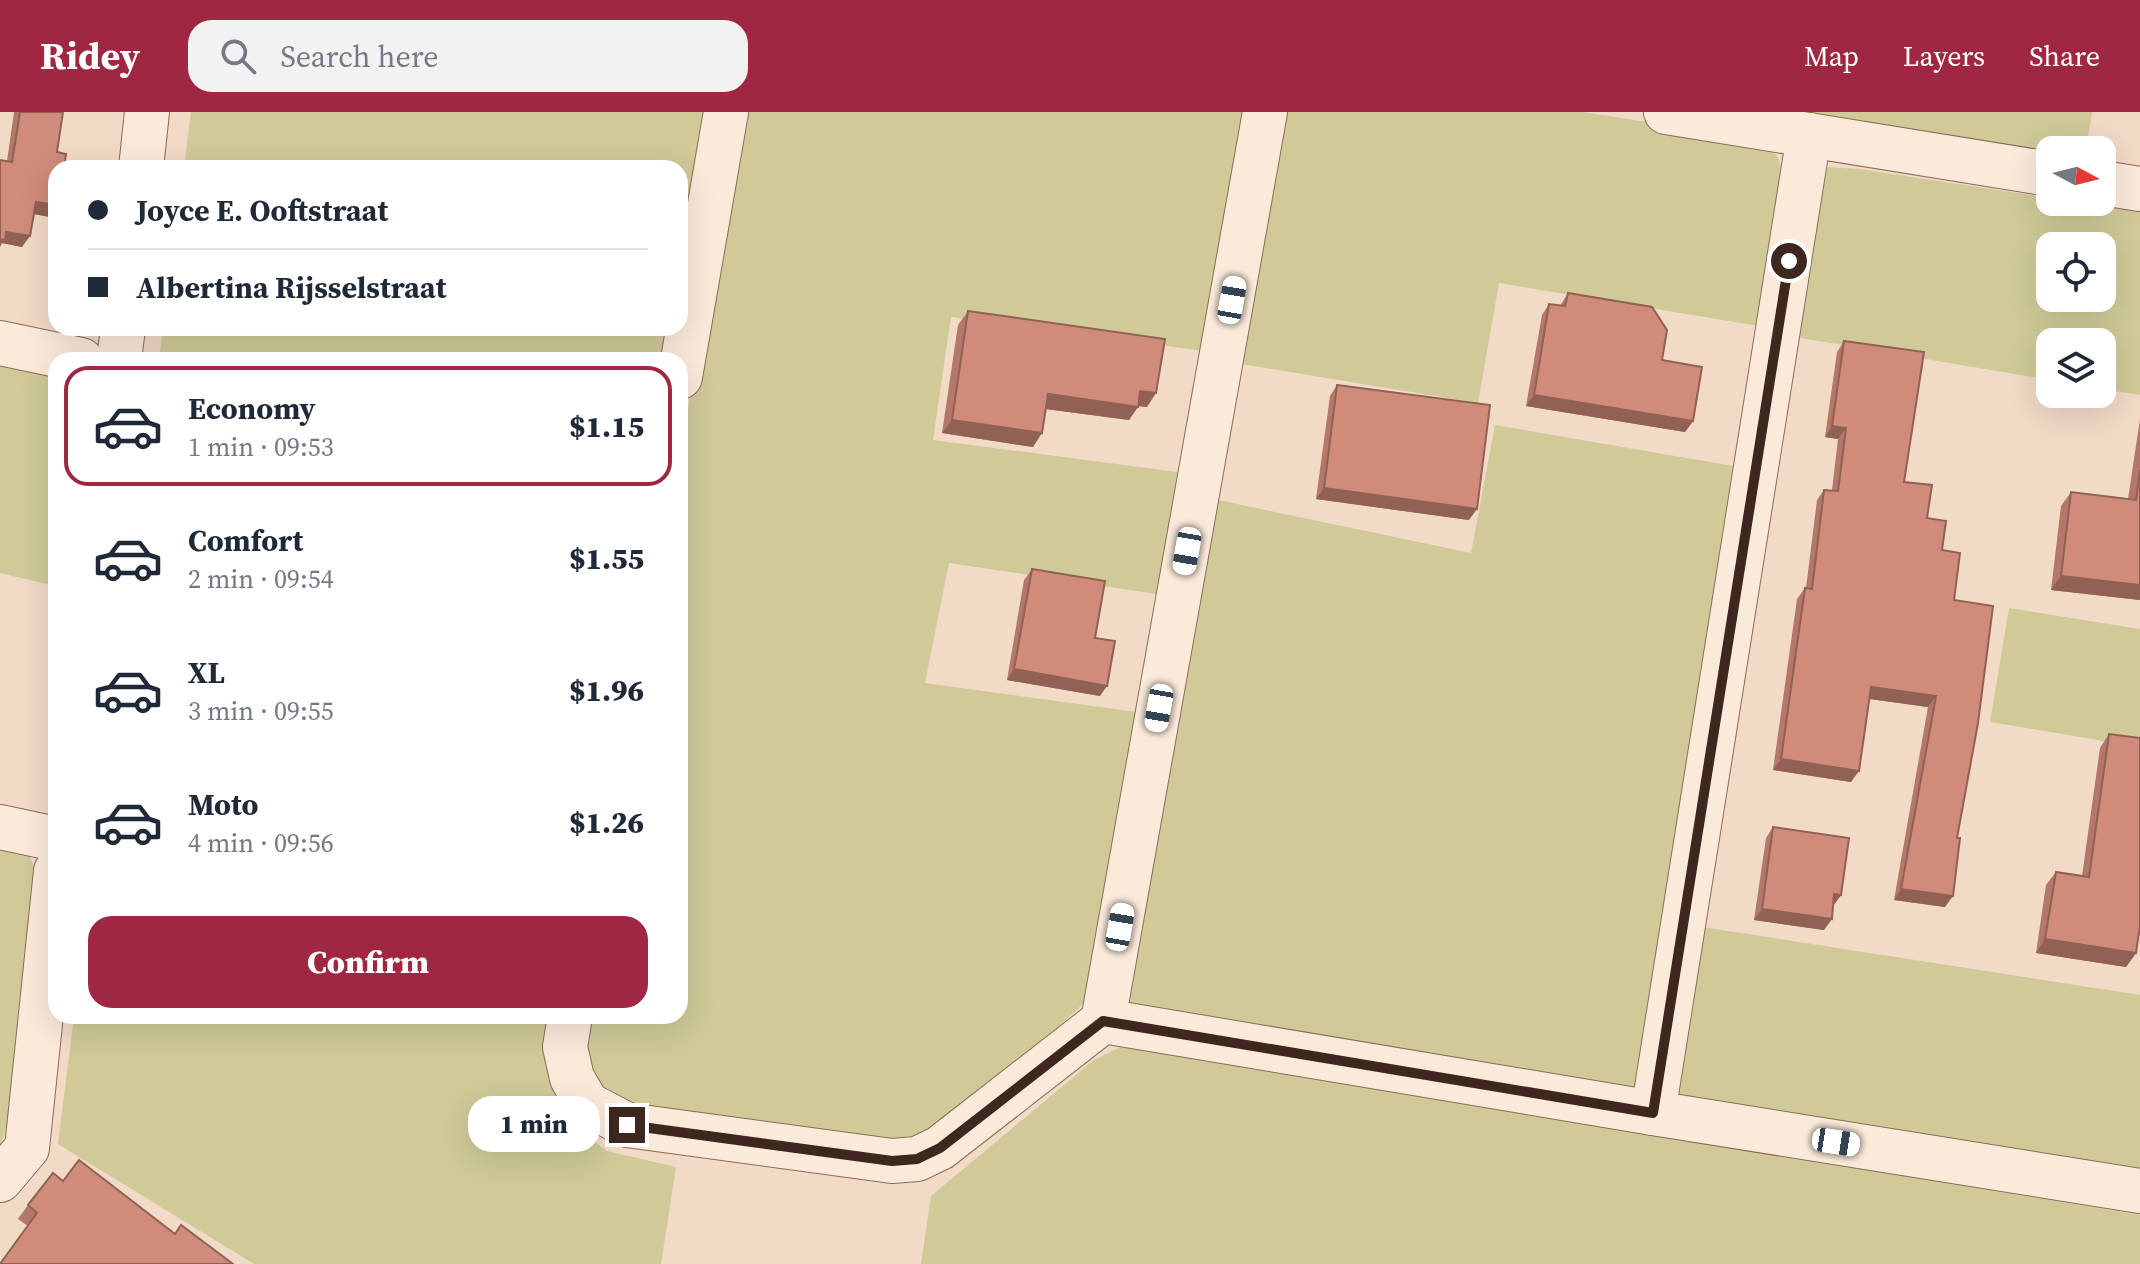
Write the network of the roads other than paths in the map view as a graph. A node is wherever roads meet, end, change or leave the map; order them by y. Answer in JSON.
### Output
{"nodes":[{"id":1,"x":147,"y":112,"type":"edge"},
{"id":2,"x":726,"y":112,"type":"edge"},
{"id":3,"x":1265,"y":112,"type":"edge"},
{"id":4,"x":1666,"y":112,"type":"edge"},
{"id":5,"x":1809,"y":135,"type":"junction"},
{"id":6,"x":142,"y":160,"type":"edge"},
{"id":7,"x":2036,"y":172,"type":"edge"},
{"id":8,"x":2116,"y":185,"type":"edge"},
{"id":9,"x":2140,"y":189,"type":"edge"},
{"id":10,"x":688,"y":331,"type":"edge"},
{"id":11,"x":0,"y":343,"type":"edge"},
{"id":12,"x":48,"y":353,"type":"edge"},
{"id":13,"x":0,"y":827,"type":"edge"},
{"id":14,"x":48,"y":837,"type":"edge"},
{"id":15,"x":48,"y":947,"type":"edge"},
{"id":16,"x":1103,"y":1021,"type":"junction"},
{"id":17,"x":569,"y":1024,"type":"edge"},
{"id":18,"x":1653,"y":1113,"type":"junction"},
{"id":19,"x":0,"y":1180,"type":"edge"},
{"id":20,"x":2140,"y":1191,"type":"edge"}],
"edges":[{"from":1,"to":6,"type":"street"},
{"from":2,"to":10,"type":"street"},
{"from":3,"to":16,"type":"street"},
{"from":4,"to":5,"type":"street"},
{"from":5,"to":7,"type":"street"},
{"from":5,"to":18,"type":"street"},
{"from":8,"to":9,"type":"street"},
{"from":11,"to":12,"type":"street"},
{"from":13,"to":14,"type":"street"},
{"from":15,"to":19,"type":"street"},
{"from":16,"to":17,"type":"street"},
{"from":16,"to":18,"type":"street"},
{"from":18,"to":20,"type":"street"}]}
